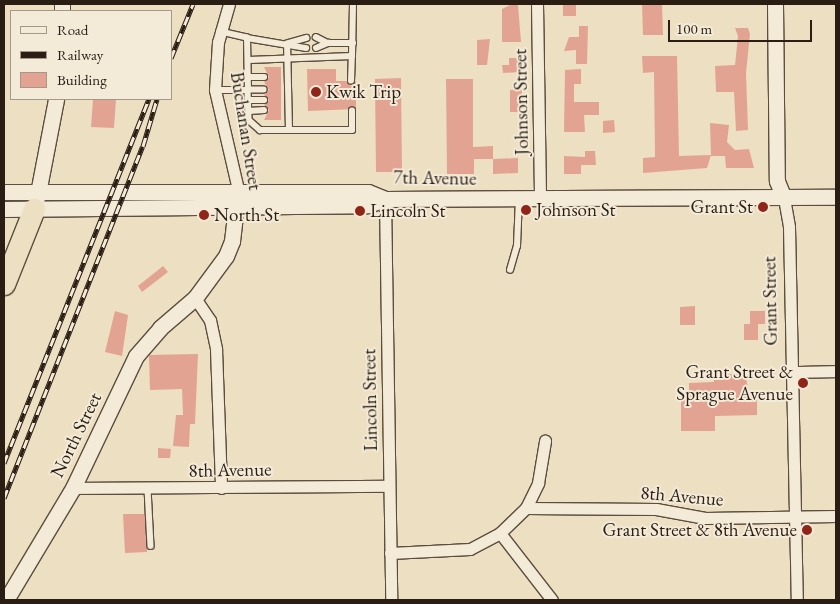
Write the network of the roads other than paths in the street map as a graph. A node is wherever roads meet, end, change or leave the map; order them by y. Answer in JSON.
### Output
{"nodes":[{"id":1,"x":228,"y":4,"type":"edge"},
{"id":2,"x":353,"y":4,"type":"edge"},
{"id":3,"x":537,"y":4,"type":"edge"},
{"id":4,"x":774,"y":4,"type":"edge"},
{"id":5,"x":220,"y":32,"type":"junction"},
{"id":6,"x":316,"y":37,"type":"dead end"},
{"id":7,"x":247,"y":38,"type":"junction"},
{"id":8,"x":306,"y":38,"type":"dead end"},
{"id":9,"x":353,"y":42,"type":"junction"},
{"id":10,"x":328,"y":43,"type":"junction"},
{"id":11,"x":287,"y":44,"type":"junction"},
{"id":12,"x":306,"y":48,"type":"dead end"},
{"id":13,"x":316,"y":48,"type":"dead end"},
{"id":14,"x":352,"y":56,"type":"junction"},
{"id":15,"x":248,"y":60,"type":"junction"},
{"id":16,"x":287,"y":60,"type":"junction"},
{"id":17,"x":248,"y":77,"type":"junction"},
{"id":18,"x":264,"y":77,"type":"dead end"},
{"id":19,"x":351,"y":81,"type":"dead end"},
{"id":20,"x":215,"y":90,"type":"junction"},
{"id":21,"x":248,"y":90,"type":"junction"},
{"id":22,"x":264,"y":90,"type":"dead end"},
{"id":23,"x":56,"y":100,"type":"edge"},
{"id":24,"x":248,"y":100,"type":"junction"},
{"id":25,"x":264,"y":100,"type":"dead end"},
{"id":26,"x":281,"y":100,"type":"dead end"},
{"id":27,"x":288,"y":100,"type":"junction"},
{"id":28,"x":264,"y":110,"type":"dead end"},
{"id":29,"x":281,"y":110,"type":"dead end"},
{"id":30,"x":249,"y":111,"type":"junction"},
{"id":31,"x":288,"y":111,"type":"junction"},
{"id":32,"x":352,"y":111,"type":"dead end"},
{"id":33,"x":289,"y":130,"type":"junction"},
{"id":34,"x":238,"y":190,"type":"junction"},
{"id":35,"x":4,"y":192,"type":"edge"},
{"id":36,"x":836,"y":197,"type":"edge"},
{"id":37,"x":784,"y":198,"type":"junction"},
{"id":38,"x":36,"y":199,"type":"junction"},
{"id":39,"x":386,"y":199,"type":"junction"},
{"id":40,"x":519,"y":199,"type":"junction"},
{"id":41,"x":540,"y":199,"type":"junction"},
{"id":42,"x":237,"y":208,"type":"junction"},
{"id":43,"x":4,"y":209,"type":"edge"},
{"id":44,"x":510,"y":270,"type":"dead end"},
{"id":45,"x":5,"y":284,"type":"edge"},
{"id":46,"x":195,"y":298,"type":"junction"},
{"id":47,"x":836,"y":371,"type":"edge"},
{"id":48,"x":792,"y":372,"type":"junction"},
{"id":49,"x":545,"y":441,"type":"dead end"},
{"id":50,"x":389,"y":486,"type":"junction"},
{"id":51,"x":73,"y":488,"type":"junction"},
{"id":52,"x":221,"y":488,"type":"junction"},
{"id":53,"x":148,"y":489,"type":"junction"},
{"id":54,"x":526,"y":508,"type":"junction"},
{"id":55,"x":836,"y":516,"type":"edge"},
{"id":56,"x":795,"y":517,"type":"junction"},
{"id":57,"x":500,"y":533,"type":"junction"},
{"id":58,"x":151,"y":546,"type":"dead end"},
{"id":59,"x":390,"y":554,"type":"junction"},
{"id":60,"x":6,"y":600,"type":"edge"},
{"id":61,"x":391,"y":600,"type":"edge"},
{"id":62,"x":552,"y":600,"type":"edge"},
{"id":63,"x":797,"y":600,"type":"edge"}],
"edges":[{"from":1,"to":5,"type":"street","name":"Buchanan Street"},
{"from":2,"to":9,"type":"lane"},
{"from":3,"to":41,"type":"street","name":"Johnson Street"},
{"from":4,"to":37,"type":"street","name":"Grant Street"},
{"from":5,"to":7,"type":"lane"},
{"from":5,"to":20,"type":"street","name":"Buchanan Street"},
{"from":6,"to":10,"type":"lane"},
{"from":7,"to":11,"type":"lane"},
{"from":7,"to":15,"type":"lane"},
{"from":8,"to":11,"type":"lane"},
{"from":9,"to":10,"type":"lane"},
{"from":9,"to":14,"type":"lane"},
{"from":10,"to":13,"type":"lane"},
{"from":11,"to":12,"type":"lane"},
{"from":11,"to":16,"type":"lane"},
{"from":14,"to":16,"type":"lane"},
{"from":14,"to":19,"type":"lane"},
{"from":15,"to":16,"type":"lane"},
{"from":15,"to":17,"type":"lane"},
{"from":16,"to":27,"type":"lane"},
{"from":17,"to":18,"type":"lane"},
{"from":17,"to":21,"type":"lane"},
{"from":20,"to":21,"type":"lane"},
{"from":20,"to":34,"type":"street","name":"Buchanan Street"},
{"from":21,"to":22,"type":"lane"},
{"from":21,"to":24,"type":"lane"},
{"from":23,"to":38,"type":"street"},
{"from":24,"to":25,"type":"lane"},
{"from":24,"to":30,"type":"lane"},
{"from":26,"to":27,"type":"lane"},
{"from":27,"to":31,"type":"lane"},
{"from":28,"to":30,"type":"lane"},
{"from":29,"to":31,"type":"lane"},
{"from":30,"to":33,"type":"lane"},
{"from":31,"to":33,"type":"lane"},
{"from":32,"to":33,"type":"lane"},
{"from":34,"to":38,"type":"street","name":"7th Avenue"},
{"from":34,"to":39,"type":"street","name":"7th Avenue"},
{"from":34,"to":42,"type":"street","name":"Buchanan Street"},
{"from":35,"to":38,"type":"street","name":"7th Avenue"},
{"from":36,"to":37,"type":"street","name":"7th Avenue"},
{"from":37,"to":41,"type":"street","name":"7th Avenue"},
{"from":37,"to":48,"type":"street","name":"Grant Street"},
{"from":38,"to":42,"type":"street"},
{"from":38,"to":43,"type":"street"},
{"from":38,"to":45,"type":"highway"},
{"from":39,"to":40,"type":"street","name":"7th Avenue"},
{"from":39,"to":42,"type":"street"},
{"from":39,"to":50,"type":"street","name":"Lincoln Street"},
{"from":40,"to":41,"type":"street","name":"7th Avenue"},
{"from":40,"to":44,"type":"lane"},
{"from":42,"to":46,"type":"street","name":"Buchanan Street"},
{"from":46,"to":51,"type":"street","name":"North Street"},
{"from":46,"to":52,"type":"street"},
{"from":47,"to":48,"type":"street"},
{"from":48,"to":56,"type":"street","name":"Grant Street"},
{"from":49,"to":54,"type":"street"},
{"from":50,"to":52,"type":"street","name":"8th Avenue"},
{"from":50,"to":59,"type":"street","name":"Lincoln Street"},
{"from":51,"to":53,"type":"street","name":"8th Avenue"},
{"from":51,"to":60,"type":"street","name":"North Street"},
{"from":52,"to":53,"type":"street","name":"8th Avenue"},
{"from":53,"to":58,"type":"lane"},
{"from":54,"to":56,"type":"street","name":"8th Avenue"},
{"from":54,"to":57,"type":"street"},
{"from":55,"to":56,"type":"street","name":"8th Avenue"},
{"from":56,"to":63,"type":"street","name":"Grant Street"},
{"from":57,"to":59,"type":"street"},
{"from":57,"to":62,"type":"street"},
{"from":59,"to":61,"type":"street","name":"Lincoln Street"}]}
